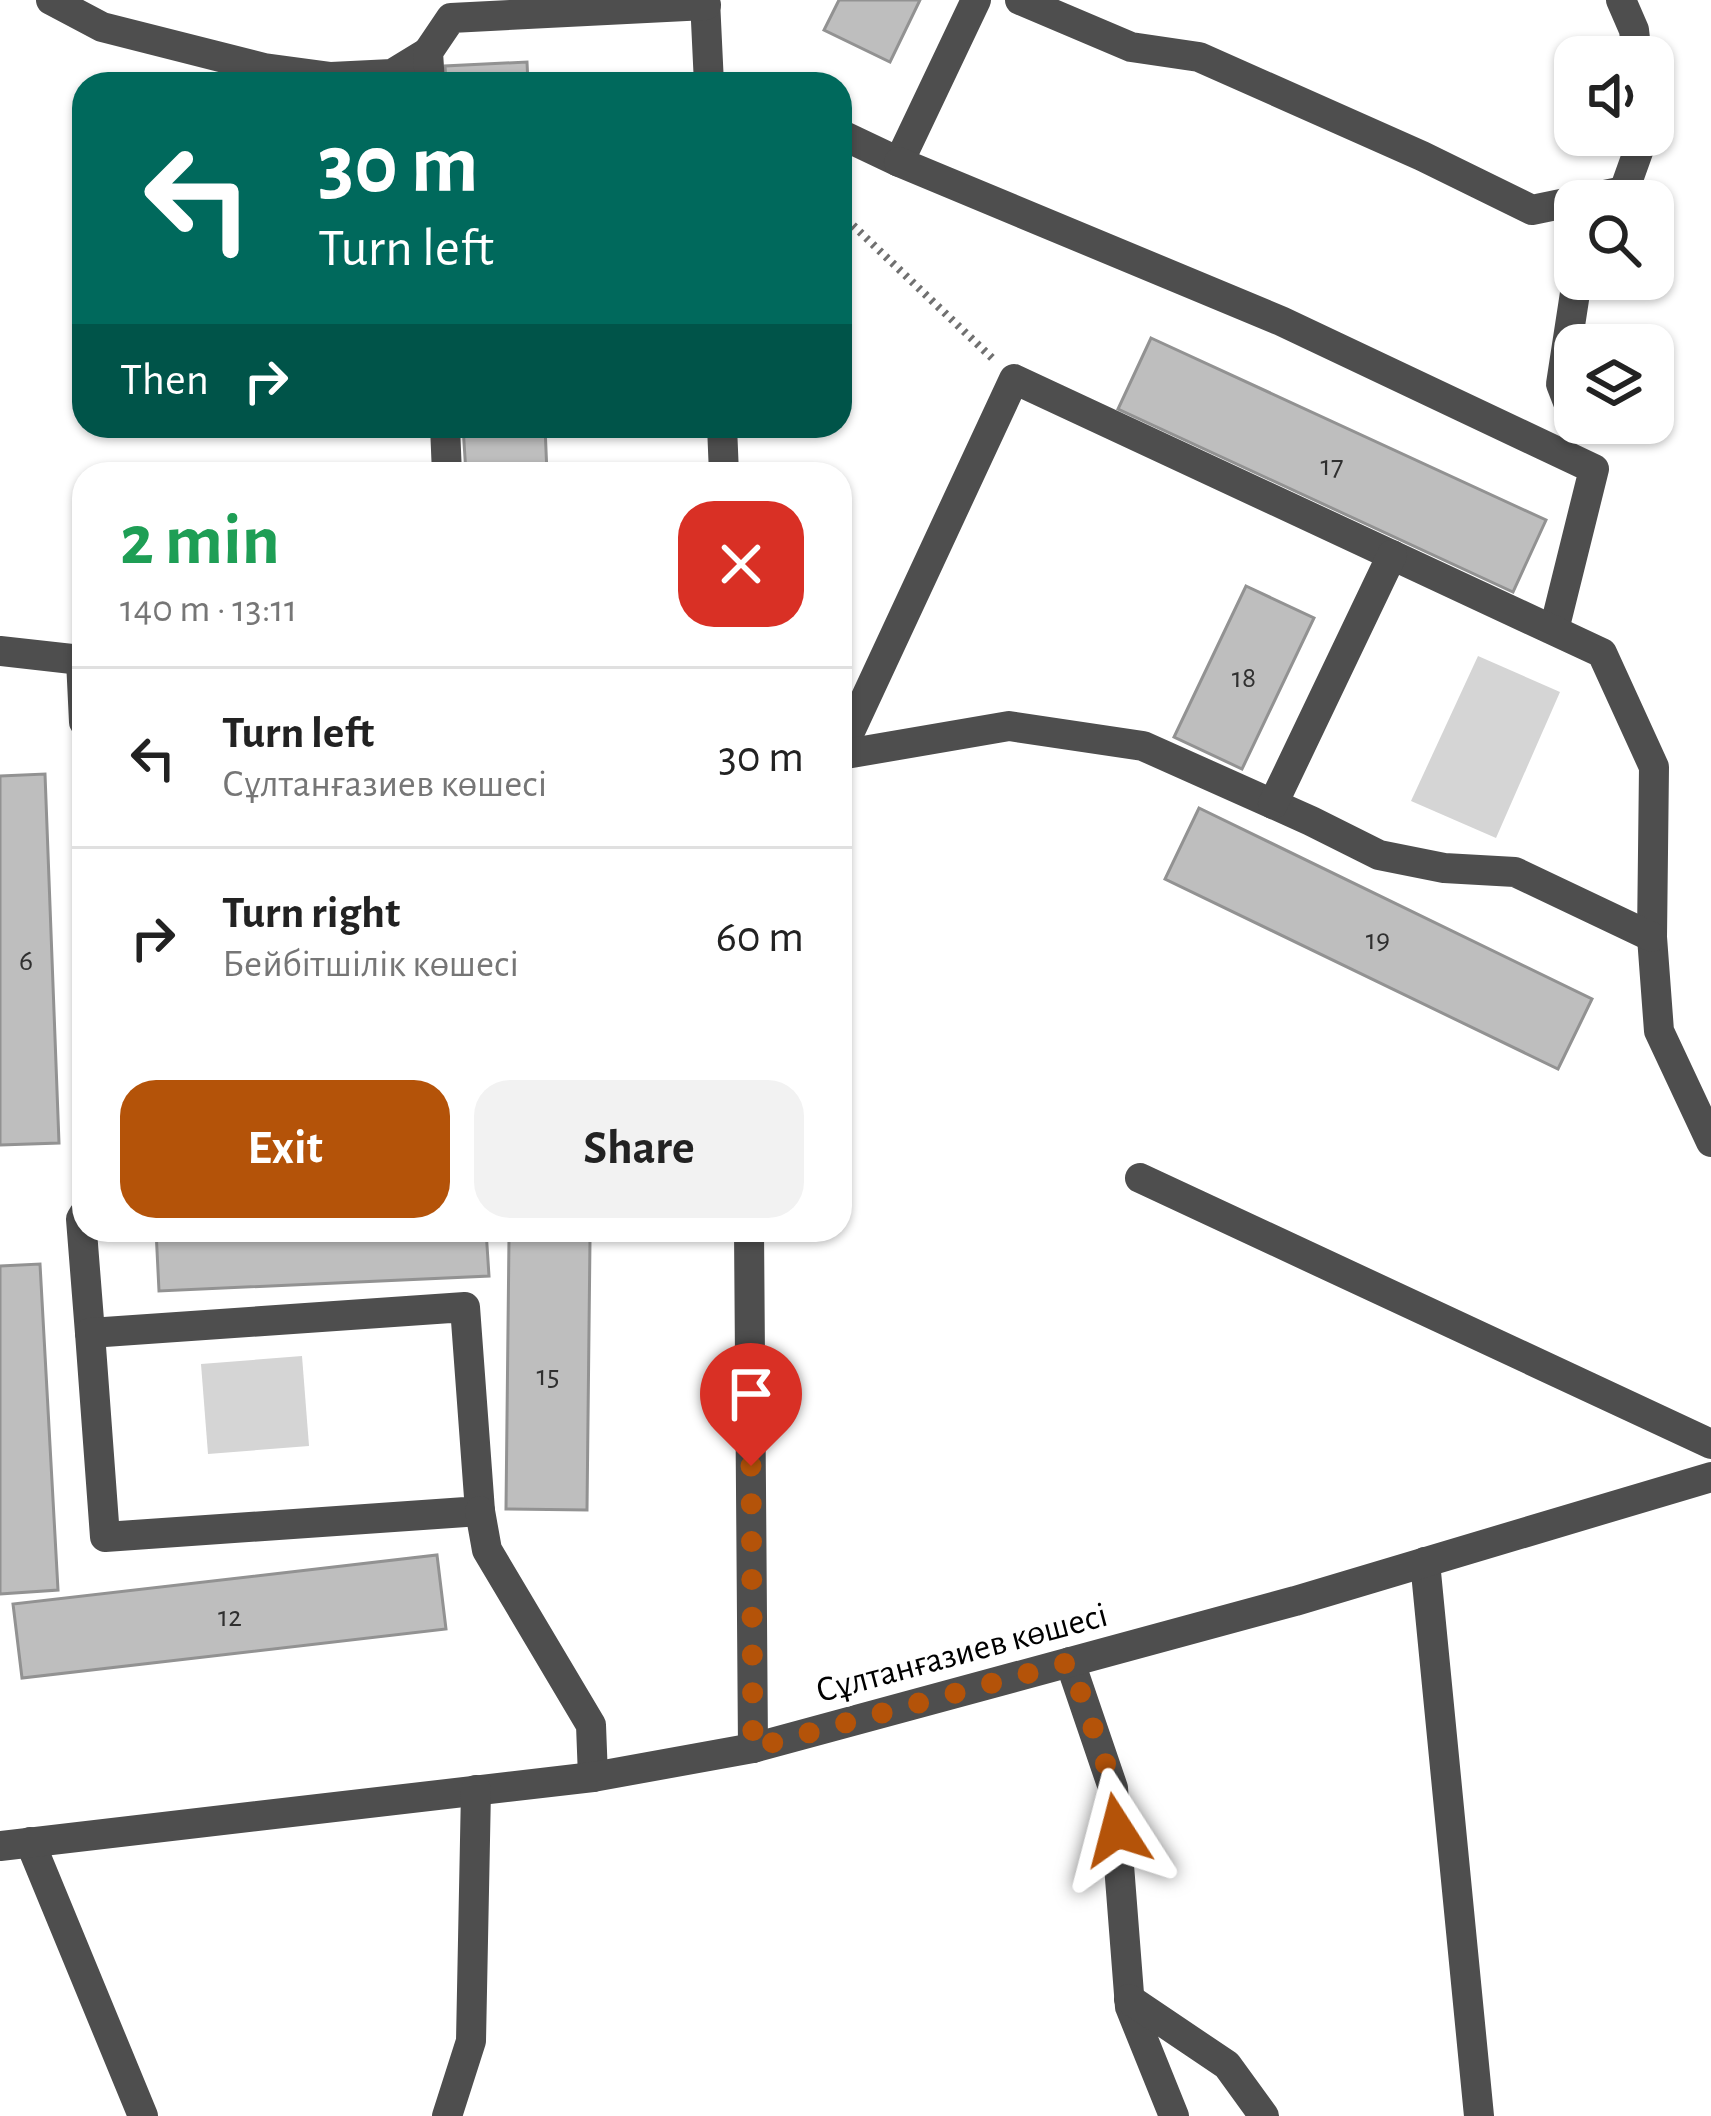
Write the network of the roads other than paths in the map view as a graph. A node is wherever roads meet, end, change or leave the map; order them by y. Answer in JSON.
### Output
{"nodes":[{"id":1,"x":51,"y":0,"type":"edge"},
{"id":2,"x":976,"y":0,"type":"edge"},
{"id":3,"x":1020,"y":0,"type":"edge"},
{"id":4,"x":1621,"y":0,"type":"edge"},
{"id":5,"x":705,"y":3,"type":"edge"},
{"id":6,"x":1634,"y":36,"type":"edge"},
{"id":7,"x":428,"y":52,"type":"junction"},
{"id":8,"x":294,"y":72,"type":"edge"},
{"id":9,"x":395,"y":72,"type":"edge"},
{"id":10,"x":429,"y":72,"type":"edge"},
{"id":11,"x":716,"y":72,"type":"edge"},
{"id":12,"x":852,"y":140,"type":"edge"},
{"id":13,"x":899,"y":162,"type":"junction"},
{"id":14,"x":1554,"y":207,"type":"edge"},
{"id":15,"x":1584,"y":444,"type":"edge"},
{"id":16,"x":1594,"y":469,"type":"junction"},
{"id":17,"x":1392,"y":555,"type":"junction"},
{"id":18,"x":1554,"y":631,"type":"junction"},
{"id":19,"x":0,"y":650,"type":"edge"},
{"id":20,"x":72,"y":659,"type":"edge"},
{"id":21,"x":852,"y":728,"type":"edge"},
{"id":22,"x":852,"y":752,"type":"edge"},
{"id":23,"x":1273,"y":804,"type":"junction"},
{"id":24,"x":1652,"y":937,"type":"junction"},
{"id":25,"x":1711,"y":1142,"type":"edge"},
{"id":26,"x":1139,"y":1178,"type":"dead end"},
{"id":27,"x":82,"y":1242,"type":"edge"},
{"id":28,"x":749,"y":1242,"type":"edge"},
{"id":29,"x":90,"y":1333,"type":"junction"},
{"id":30,"x":1711,"y":1444,"type":"edge"},
{"id":31,"x":1711,"y":1477,"type":"edge"},
{"id":32,"x":480,"y":1511,"type":"junction"},
{"id":33,"x":1425,"y":1562,"type":"junction"},
{"id":34,"x":1070,"y":1662,"type":"junction"},
{"id":35,"x":753,"y":1748,"type":"junction"},
{"id":36,"x":593,"y":1777,"type":"junction"},
{"id":37,"x":476,"y":1790,"type":"junction"},
{"id":38,"x":15,"y":1844,"type":"edge"},
{"id":39,"x":1129,"y":1999,"type":"junction"},
{"id":40,"x":143,"y":2116,"type":"edge"},
{"id":41,"x":447,"y":2116,"type":"edge"},
{"id":42,"x":1174,"y":2116,"type":"edge"},
{"id":43,"x":1264,"y":2116,"type":"edge"},
{"id":44,"x":1479,"y":2116,"type":"edge"}],
"edges":[{"from":1,"to":8,"type":"street"},
{"from":2,"to":13,"type":"street"},
{"from":3,"to":14,"type":"street"},
{"from":4,"to":6,"type":"street"},
{"from":5,"to":7,"type":"street"},
{"from":5,"to":11,"type":"street"},
{"from":7,"to":9,"type":"street"},
{"from":7,"to":10,"type":"street"},
{"from":12,"to":13,"type":"street"},
{"from":13,"to":16,"type":"street"},
{"from":15,"to":16,"type":"street"},
{"from":16,"to":18,"type":"street"},
{"from":17,"to":18,"type":"street"},
{"from":17,"to":21,"type":"street"},
{"from":17,"to":23,"type":"street"},
{"from":18,"to":24,"type":"street"},
{"from":19,"to":20,"type":"street"},
{"from":22,"to":23,"type":"street"},
{"from":23,"to":24,"type":"street"},
{"from":24,"to":25,"type":"street"},
{"from":26,"to":30,"type":"street"},
{"from":27,"to":29,"type":"street"},
{"from":28,"to":35,"type":"street"},
{"from":29,"to":32,"type":"street"},
{"from":29,"to":32,"type":"street"},
{"from":31,"to":33,"type":"street","name":"Сұлтанғазиев көшесі"},
{"from":32,"to":36,"type":"street"},
{"from":33,"to":34,"type":"street","name":"Сұлтанғазиев көшесі"},
{"from":33,"to":44,"type":"street"},
{"from":34,"to":35,"type":"street","name":"Сұлтанғазиев көшесі"},
{"from":34,"to":39,"type":"street"},
{"from":35,"to":36,"type":"street","name":"Сұлтанғазиев көшесі"},
{"from":36,"to":37,"type":"street","name":"Сұлтанғазиев көшесі"},
{"from":37,"to":38,"type":"street","name":"Сұлтанғазиев көшесі"},
{"from":37,"to":41,"type":"street"},
{"from":38,"to":40,"type":"street"},
{"from":39,"to":42,"type":"street"},
{"from":39,"to":43,"type":"street"}]}
